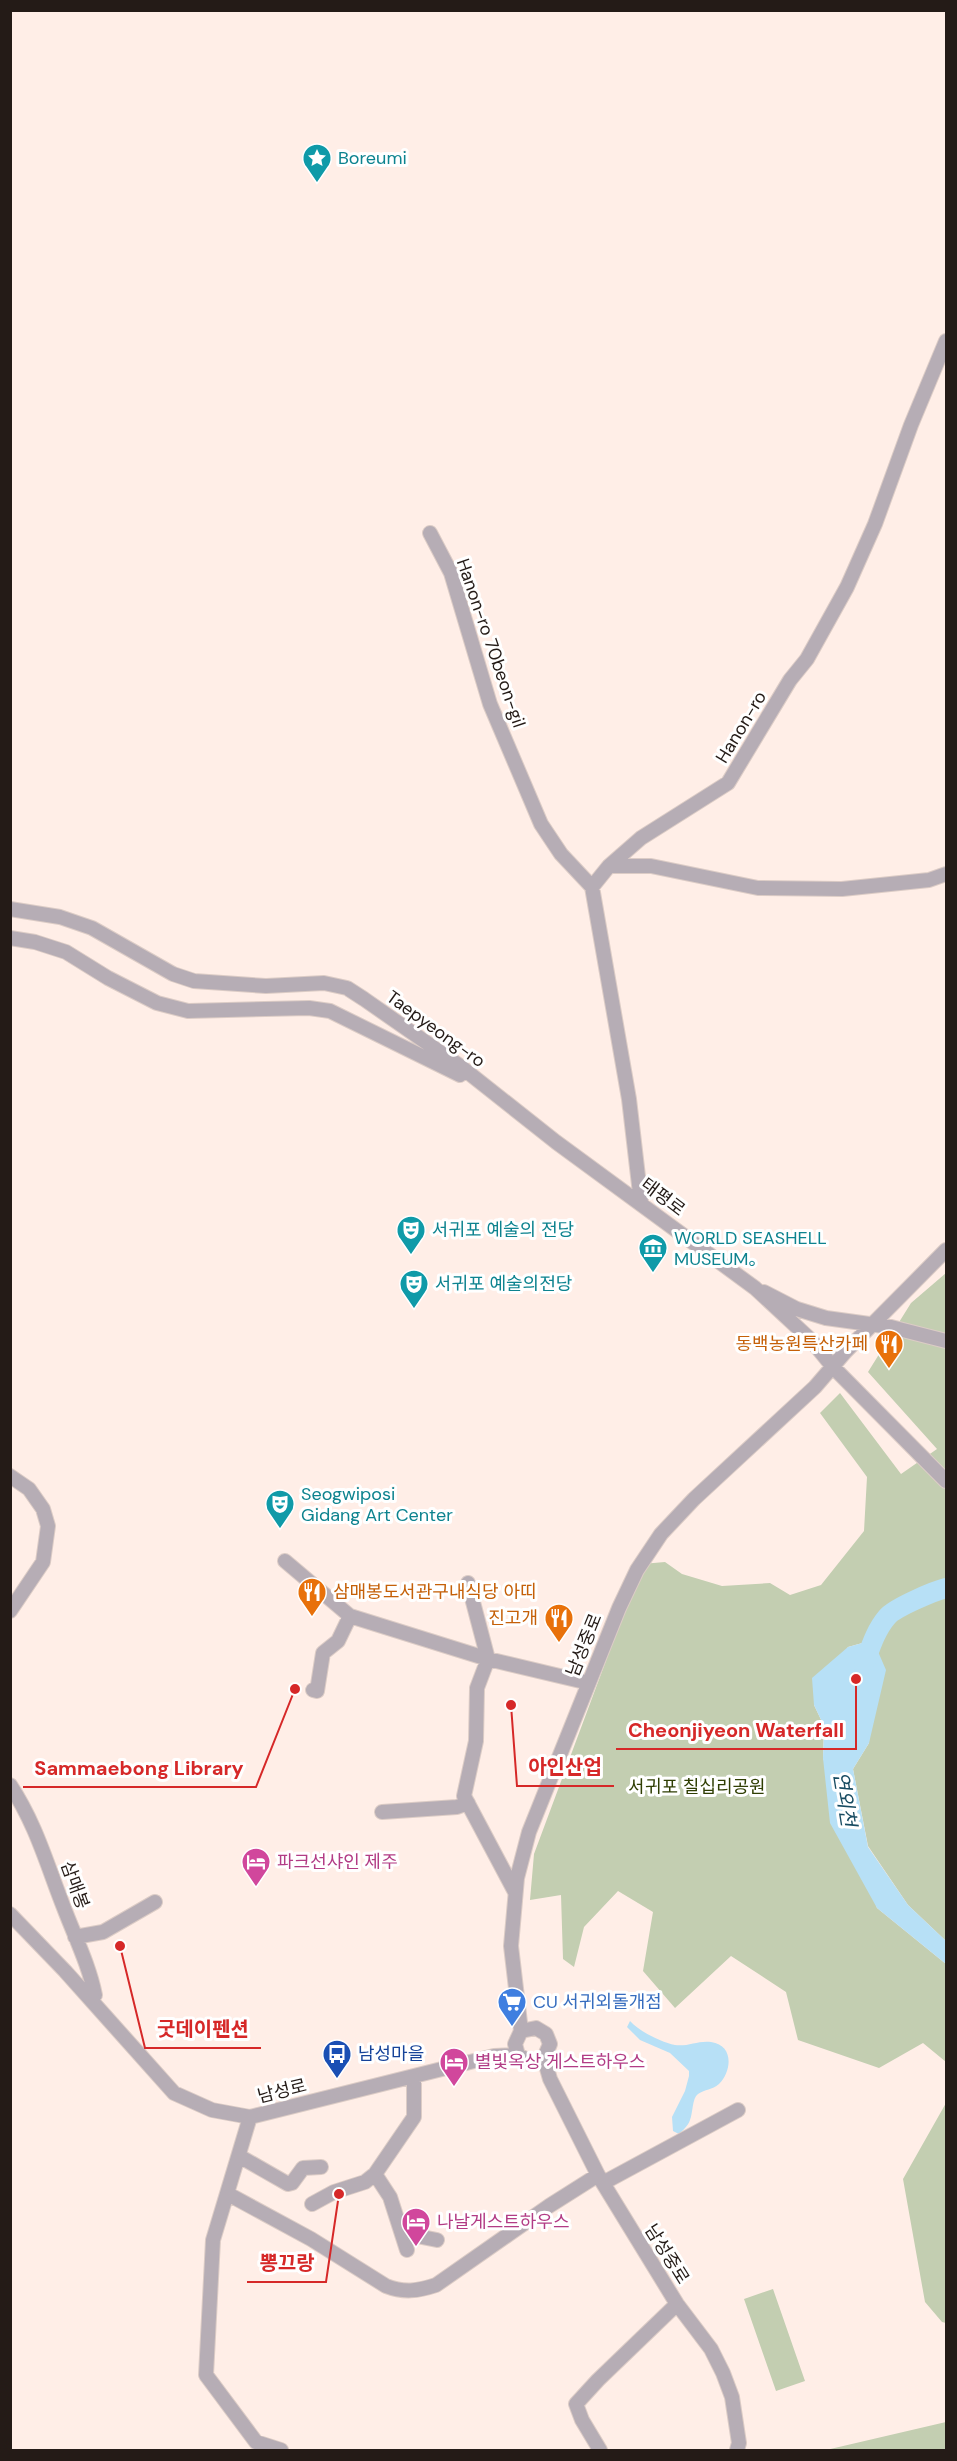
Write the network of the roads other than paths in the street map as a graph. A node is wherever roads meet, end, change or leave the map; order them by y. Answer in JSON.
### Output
{"nodes":[{"id":1,"x":946,"y":341,"type":"edge"},
{"id":2,"x":430,"y":533,"type":"dead end"},
{"id":3,"x":609,"y":866,"type":"junction"},
{"id":4,"x":946,"y":874,"type":"edge"},
{"id":5,"x":592,"y":887,"type":"junction"},
{"id":6,"x":10,"y":909,"type":"edge"},
{"id":7,"x":10,"y":938,"type":"edge"},
{"id":8,"x":489,"y":1091,"type":"junction"},
{"id":9,"x":641,"y":1202,"type":"junction"},
{"id":10,"x":946,"y":1250,"type":"edge"},
{"id":11,"x":755,"y":1288,"type":"junction"},
{"id":12,"x":872,"y":1324,"type":"junction"},
{"id":13,"x":946,"y":1341,"type":"edge"},
{"id":14,"x":833,"y":1367,"type":"junction"},
{"id":15,"x":10,"y":1476,"type":"edge"},
{"id":16,"x":946,"y":1481,"type":"edge"},
{"id":17,"x":285,"y":1562,"type":"dead end"},
{"id":18,"x":468,"y":1583,"type":"dead end"},
{"id":19,"x":10,"y":1611,"type":"edge"},
{"id":20,"x":350,"y":1616,"type":"junction"},
{"id":21,"x":488,"y":1659,"type":"junction"},
{"id":22,"x":589,"y":1683,"type":"junction"},
{"id":23,"x":313,"y":1690,"type":"dead end"},
{"id":24,"x":10,"y":1785,"type":"edge"},
{"id":25,"x":468,"y":1803,"type":"junction"},
{"id":26,"x":382,"y":1812,"type":"dead end"},
{"id":27,"x":514,"y":1892,"type":"junction"},
{"id":28,"x":155,"y":1902,"type":"dead end"},
{"id":29,"x":10,"y":1914,"type":"edge"},
{"id":30,"x":75,"y":1937,"type":"junction"},
{"id":31,"x":91,"y":1999,"type":"junction"},
{"id":32,"x":526,"y":2029,"type":"junction"},
{"id":33,"x":516,"y":2050,"type":"junction"},
{"id":34,"x":539,"y":2060,"type":"junction"},
{"id":35,"x":414,"y":2077,"type":"junction"},
{"id":36,"x":738,"y":2110,"type":"dead end"},
{"id":37,"x":250,"y":2117,"type":"junction"},
{"id":38,"x":239,"y":2156,"type":"junction"},
{"id":39,"x":321,"y":2167,"type":"dead end"},
{"id":40,"x":375,"y":2175,"type":"junction"},
{"id":41,"x":601,"y":2179,"type":"junction"},
{"id":42,"x":228,"y":2193,"type":"junction"},
{"id":43,"x":312,"y":2204,"type":"dead end"},
{"id":44,"x":402,"y":2233,"type":"junction"},
{"id":45,"x":437,"y":2240,"type":"dead end"},
{"id":46,"x":407,"y":2250,"type":"dead end"},
{"id":47,"x":677,"y":2304,"type":"junction"},
{"id":48,"x":280,"y":2451,"type":"edge"},
{"id":49,"x":600,"y":2451,"type":"edge"},
{"id":50,"x":737,"y":2451,"type":"edge"}],
"edges":[{"from":1,"to":3,"type":"street","name":"Hanon-ro"},
{"from":2,"to":5,"type":"street","name":"Hanon-ro 70beon-gil"},
{"from":3,"to":4,"type":"street"},
{"from":3,"to":5,"type":"street","name":"Hanon-ro"},
{"from":5,"to":9,"type":"street"},
{"from":6,"to":8,"type":"street","name":"Taepyeong-ro"},
{"from":7,"to":8,"type":"street","name":"Taepyeong-ro"},
{"from":8,"to":9,"type":"street","name":"태평로"},
{"from":9,"to":11,"type":"street","name":"태평로"},
{"from":10,"to":12,"type":"street","name":"남성중로"},
{"from":11,"to":12,"type":"street"},
{"from":11,"to":14,"type":"street","name":"태평로"},
{"from":12,"to":13,"type":"street"},
{"from":12,"to":14,"type":"street","name":"남성중로"},
{"from":14,"to":16,"type":"street"},
{"from":14,"to":22,"type":"street","name":"남성중로"},
{"from":15,"to":19,"type":"street"},
{"from":17,"to":20,"type":"street"},
{"from":18,"to":21,"type":"street"},
{"from":20,"to":21,"type":"street"},
{"from":20,"to":23,"type":"street"},
{"from":21,"to":22,"type":"street"},
{"from":21,"to":25,"type":"street"},
{"from":22,"to":27,"type":"street","name":"남성중로"},
{"from":24,"to":30,"type":"street","name":"삼매봉"},
{"from":25,"to":26,"type":"street"},
{"from":25,"to":27,"type":"street"},
{"from":27,"to":32,"type":"street","name":"남성중로"},
{"from":28,"to":30,"type":"street"},
{"from":29,"to":31,"type":"street","name":"남성로"},
{"from":30,"to":31,"type":"street","name":"삼매봉"},
{"from":31,"to":37,"type":"street","name":"남성로"},
{"from":32,"to":33,"type":"street"},
{"from":32,"to":34,"type":"street","name":"남성중로"},
{"from":33,"to":34,"type":"street"},
{"from":33,"to":35,"type":"street","name":"남성로"},
{"from":34,"to":41,"type":"street","name":"남성중로"},
{"from":35,"to":37,"type":"street","name":"남성로"},
{"from":35,"to":40,"type":"street"},
{"from":36,"to":41,"type":"street"},
{"from":37,"to":38,"type":"street"},
{"from":38,"to":39,"type":"street"},
{"from":38,"to":42,"type":"street"},
{"from":40,"to":43,"type":"street"},
{"from":40,"to":44,"type":"street"},
{"from":41,"to":42,"type":"street"},
{"from":41,"to":47,"type":"street","name":"남성중로"},
{"from":42,"to":48,"type":"street"},
{"from":44,"to":45,"type":"street"},
{"from":44,"to":46,"type":"street"},
{"from":47,"to":49,"type":"street"},
{"from":47,"to":50,"type":"street","name":"남성중로"}]}
